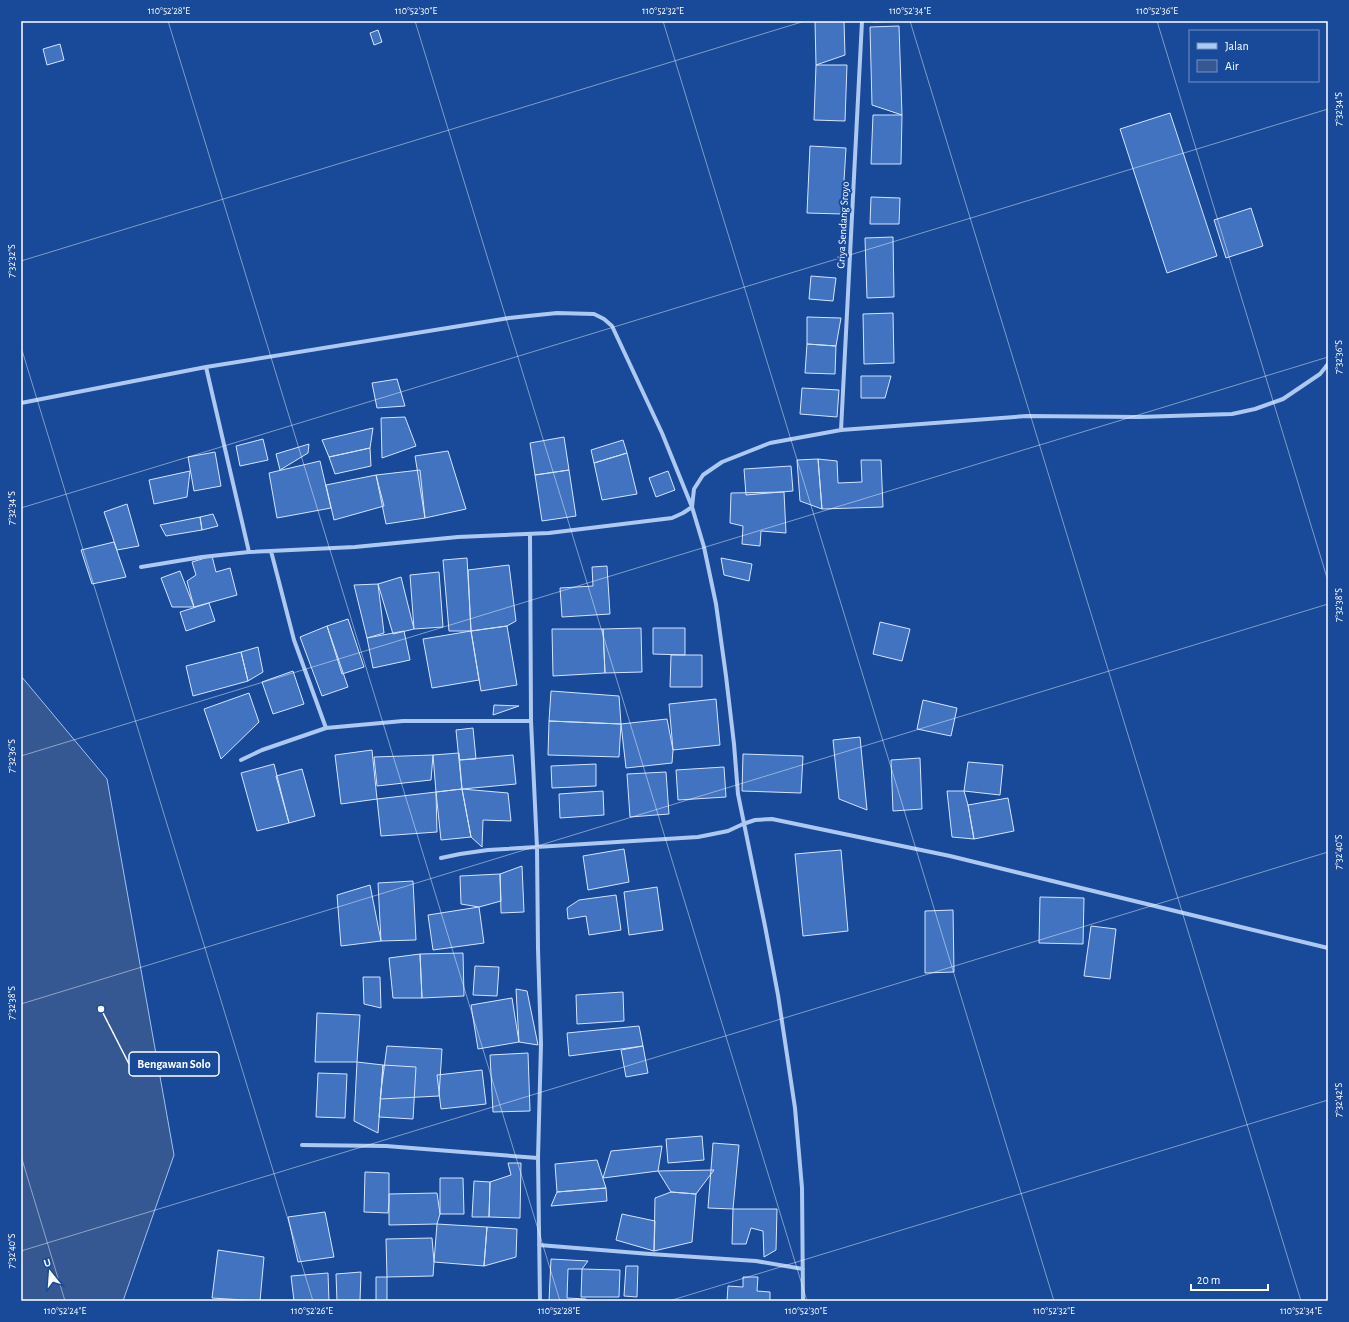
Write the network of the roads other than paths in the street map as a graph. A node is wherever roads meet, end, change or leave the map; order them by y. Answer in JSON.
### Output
{"nodes":[{"id":1,"x":862,"y":21,"type":"edge"},
{"id":2,"x":1328,"y":364,"type":"edge"},
{"id":3,"x":206,"y":368,"type":"junction"},
{"id":4,"x":21,"y":403,"type":"edge"},
{"id":5,"x":841,"y":430,"type":"junction"},
{"id":6,"x":692,"y":507,"type":"junction"},
{"id":7,"x":530,"y":534,"type":"junction"},
{"id":8,"x":270,"y":551,"type":"junction"},
{"id":9,"x":250,"y":552,"type":"junction"},
{"id":10,"x":142,"y":567,"type":"dead end"},
{"id":11,"x":531,"y":721,"type":"junction"},
{"id":12,"x":326,"y":728,"type":"junction"},
{"id":13,"x":241,"y":760,"type":"dead end"},
{"id":14,"x":743,"y":824,"type":"junction"},
{"id":15,"x":537,"y":848,"type":"junction"},
{"id":16,"x":441,"y":858,"type":"dead end"},
{"id":17,"x":1328,"y":948,"type":"edge"},
{"id":18,"x":302,"y":1145,"type":"dead end"},
{"id":19,"x":538,"y":1158,"type":"junction"},
{"id":20,"x":539,"y":1245,"type":"junction"},
{"id":21,"x":803,"y":1269,"type":"junction"},
{"id":22,"x":540,"y":1301,"type":"edge"},
{"id":23,"x":803,"y":1301,"type":"edge"}],
"edges":[{"from":1,"to":5,"type":"street","name":"Griya Sendang Sroyo"},
{"from":2,"to":5,"type":"street"},
{"from":3,"to":4,"type":"street"},
{"from":3,"to":6,"type":"street"},
{"from":3,"to":9,"type":"street"},
{"from":5,"to":6,"type":"street"},
{"from":6,"to":7,"type":"street"},
{"from":6,"to":14,"type":"street"},
{"from":7,"to":8,"type":"street"},
{"from":7,"to":11,"type":"street"},
{"from":8,"to":9,"type":"street"},
{"from":8,"to":12,"type":"street"},
{"from":9,"to":10,"type":"street"},
{"from":11,"to":12,"type":"street"},
{"from":11,"to":15,"type":"street"},
{"from":12,"to":13,"type":"street"},
{"from":14,"to":15,"type":"street"},
{"from":14,"to":17,"type":"street"},
{"from":14,"to":21,"type":"street"},
{"from":15,"to":16,"type":"street"},
{"from":15,"to":19,"type":"street"},
{"from":18,"to":19,"type":"street"},
{"from":19,"to":20,"type":"street"},
{"from":20,"to":21,"type":"street"},
{"from":20,"to":22,"type":"street"},
{"from":21,"to":23,"type":"street"}]}
